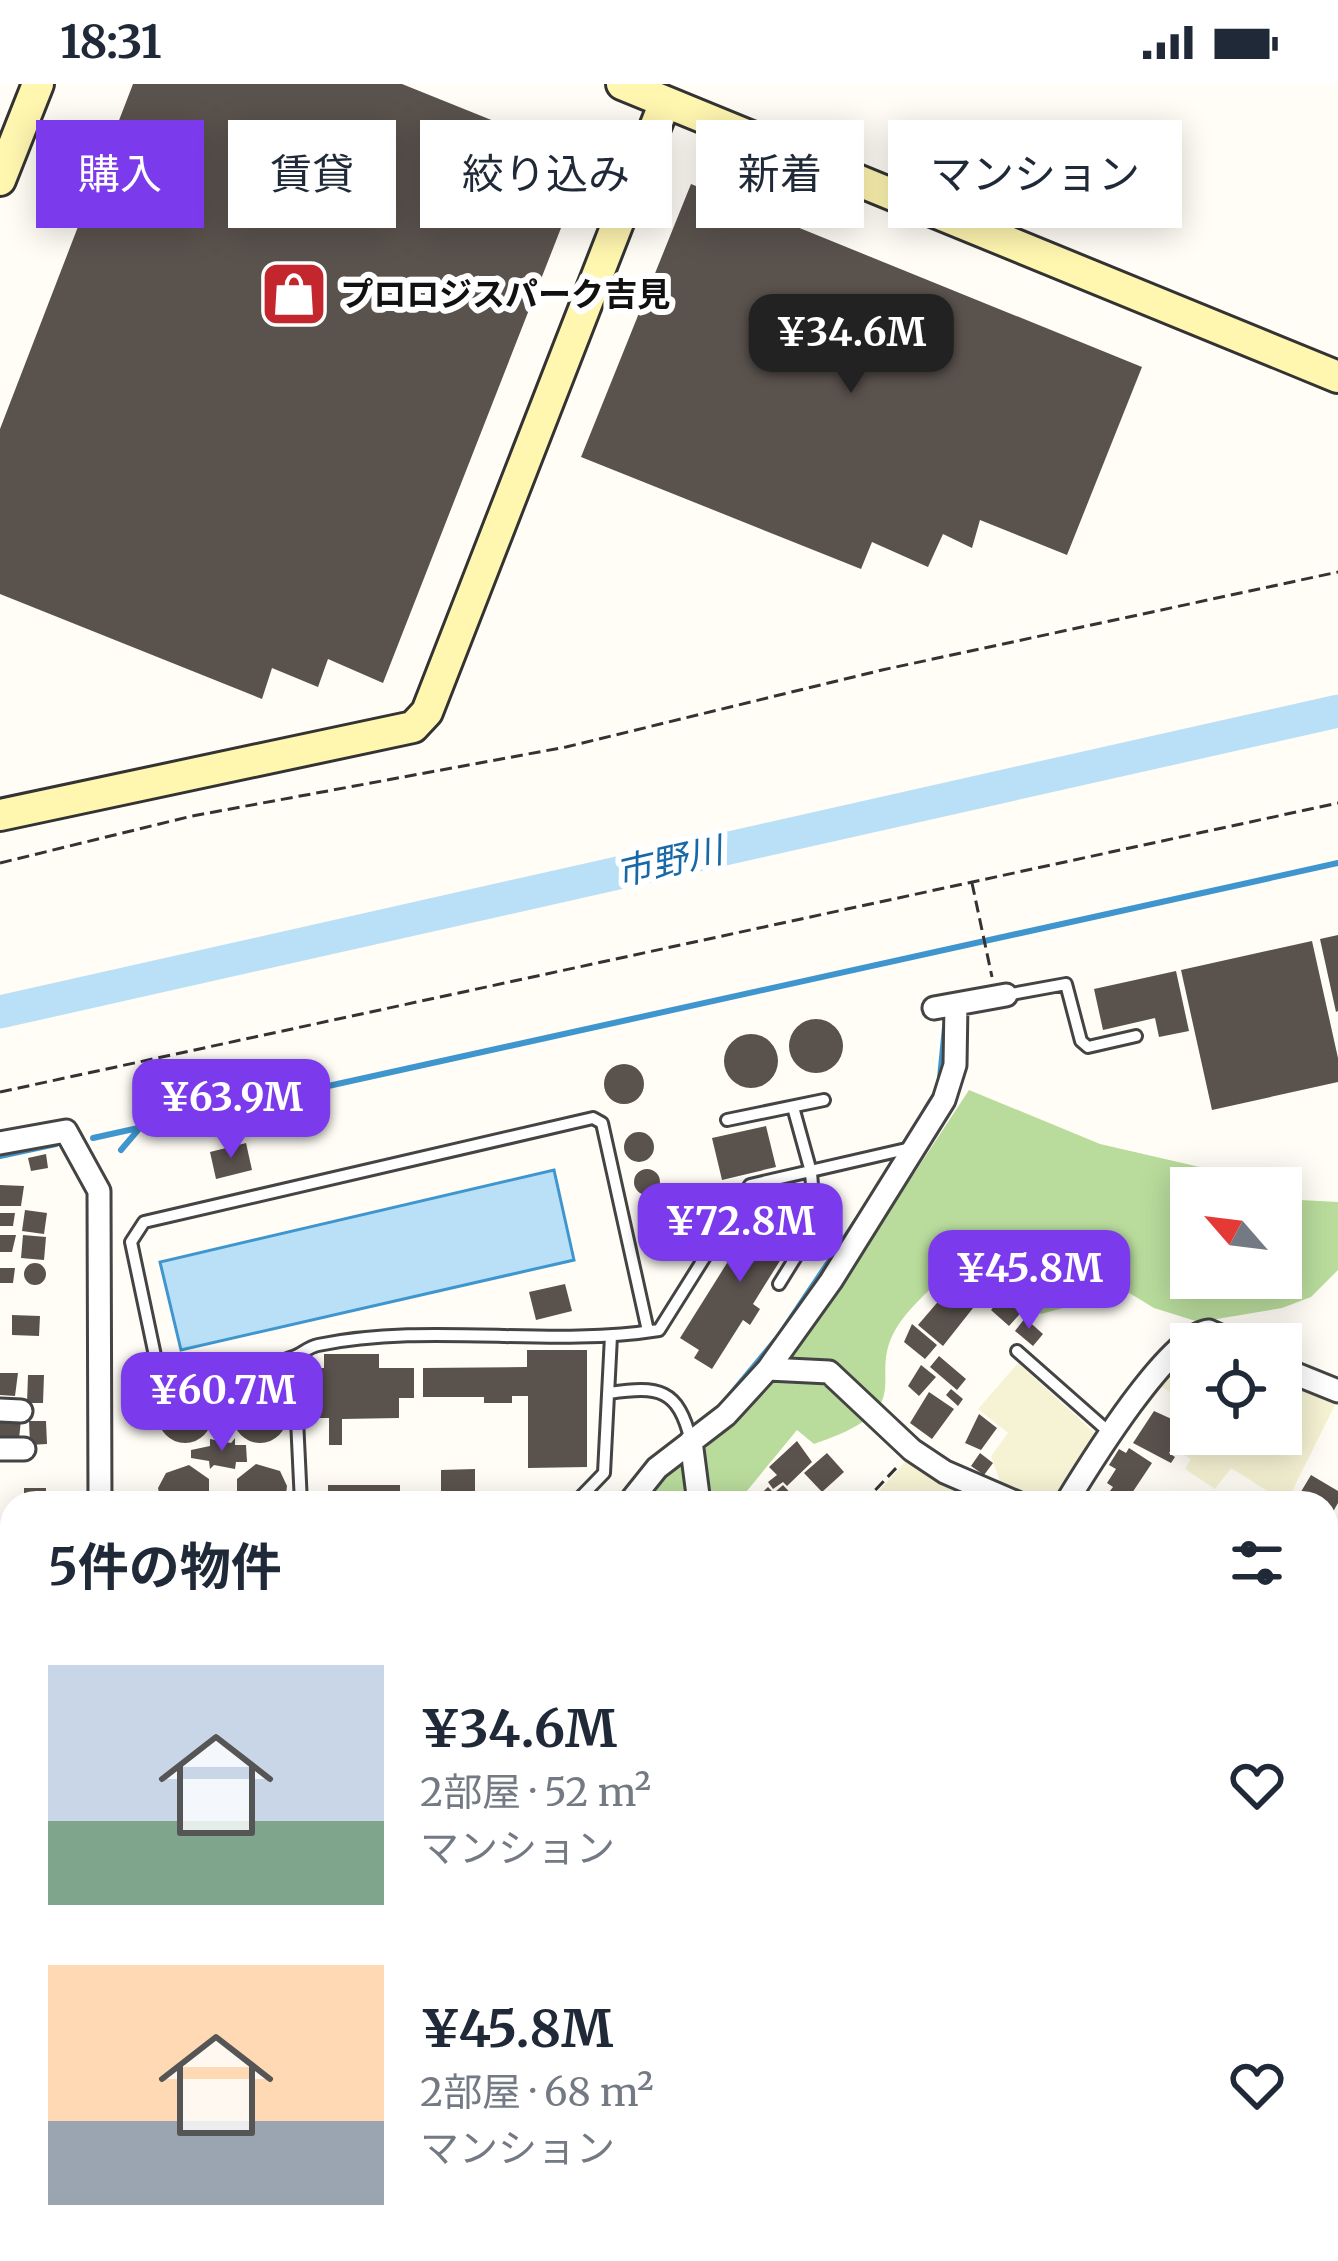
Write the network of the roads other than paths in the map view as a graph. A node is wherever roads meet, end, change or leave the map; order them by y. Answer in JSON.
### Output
{"nodes":[{"id":1,"x":38,"y":84,"type":"edge"},
{"id":2,"x":622,"y":84,"type":"edge"},
{"id":3,"x":665,"y":102,"type":"junction"},
{"id":4,"x":0,"y":180,"type":"edge"},
{"id":5,"x":1338,"y":377,"type":"edge"},
{"id":6,"x":0,"y":814,"type":"edge"},
{"id":7,"x":1001,"y":996,"type":"joint"},
{"id":8,"x":1136,"y":1036,"type":"dead end"},
{"id":9,"x":824,"y":1100,"type":"dead end"},
{"id":10,"x":793,"y":1107,"type":"junction"},
{"id":11,"x":727,"y":1120,"type":"dead end"},
{"id":12,"x":0,"y":1143,"type":"edge"},
{"id":13,"x":915,"y":1147,"type":"junction"},
{"id":14,"x":811,"y":1172,"type":"junction"},
{"id":15,"x":779,"y":1284,"type":"dead end"},
{"id":16,"x":648,"y":1331,"type":"junction"},
{"id":17,"x":611,"y":1336,"type":"junction"},
{"id":18,"x":1016,"y":1351,"type":"dead end"},
{"id":19,"x":295,"y":1357,"type":"junction"},
{"id":20,"x":1170,"y":1360,"type":"edge"},
{"id":21,"x":768,"y":1370,"type":"junction"},
{"id":22,"x":221,"y":1371,"type":"junction"},
{"id":23,"x":1302,"y":1376,"type":"edge"},
{"id":24,"x":1338,"y":1391,"type":"edge"},
{"id":25,"x":609,"y":1393,"type":"junction"},
{"id":26,"x":220,"y":1428,"type":"dead end"},
{"id":27,"x":1110,"y":1433,"type":"junction"},
{"id":28,"x":691,"y":1441,"type":"junction"},
{"id":29,"x":0,"y":1449,"type":"edge"},
{"id":30,"x":24,"y":1449,"type":"dead end"},
{"id":31,"x":100,"y":1491,"type":"edge"},
{"id":32,"x":301,"y":1491,"type":"edge"},
{"id":33,"x":587,"y":1491,"type":"edge"},
{"id":34,"x":639,"y":1491,"type":"edge"},
{"id":35,"x":697,"y":1491,"type":"edge"},
{"id":36,"x":989,"y":1491,"type":"edge"},
{"id":37,"x":1074,"y":1491,"type":"edge"}],
"edges":[{"from":1,"to":4,"type":"street"},
{"from":2,"to":3,"type":"street"},
{"from":3,"to":5,"type":"street"},
{"from":3,"to":6,"type":"street"},
{"from":7,"to":8,"type":"lane"},
{"from":7,"to":13,"type":"street"},
{"from":9,"to":10,"type":"lane"},
{"from":10,"to":11,"type":"lane"},
{"from":10,"to":14,"type":"lane"},
{"from":12,"to":31,"type":"street"},
{"from":13,"to":14,"type":"lane"},
{"from":13,"to":21,"type":"street"},
{"from":14,"to":15,"type":"lane"},
{"from":14,"to":16,"type":"lane"},
{"from":16,"to":17,"type":"lane"},
{"from":16,"to":22,"type":"lane"},
{"from":17,"to":19,"type":"lane"},
{"from":17,"to":25,"type":"lane"},
{"from":18,"to":27,"type":"lane"},
{"from":19,"to":22,"type":"lane"},
{"from":19,"to":32,"type":"lane"},
{"from":20,"to":27,"type":"street"},
{"from":21,"to":28,"type":"street"},
{"from":21,"to":36,"type":"street"},
{"from":22,"to":26,"type":"lane"},
{"from":23,"to":24,"type":"street"},
{"from":25,"to":28,"type":"lane"},
{"from":25,"to":33,"type":"lane"},
{"from":27,"to":37,"type":"street"},
{"from":28,"to":34,"type":"street"},
{"from":28,"to":35,"type":"street"},
{"from":29,"to":30,"type":"street"}]}
